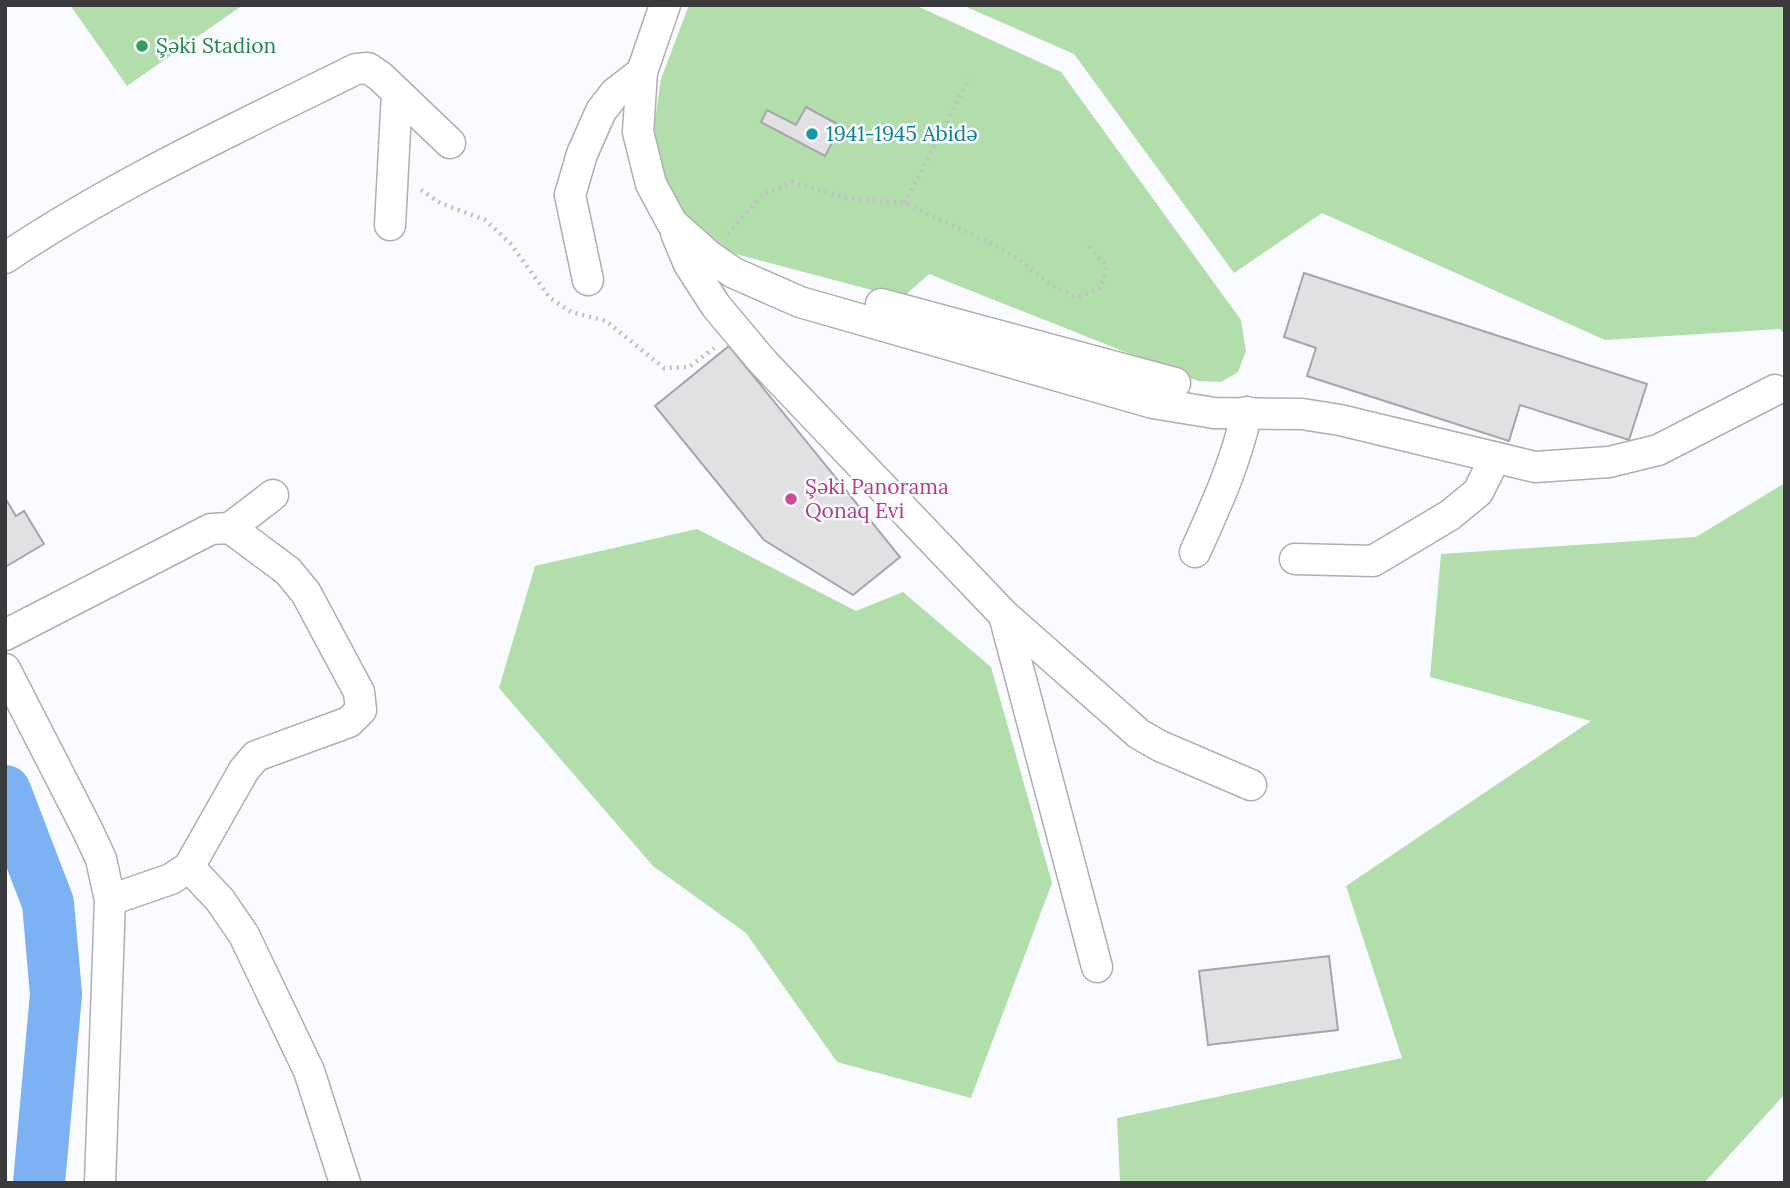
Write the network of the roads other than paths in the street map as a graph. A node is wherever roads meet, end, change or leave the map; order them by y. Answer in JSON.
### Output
{"nodes":[{"id":1,"x":665,"y":5,"type":"edge"},
{"id":2,"x":642,"y":72,"type":"junction"},
{"id":3,"x":397,"y":93,"type":"junction"},
{"id":4,"x":450,"y":143,"type":"dead end"},
{"id":5,"x":672,"y":223,"type":"junction"},
{"id":6,"x":390,"y":225,"type":"dead end"},
{"id":7,"x":5,"y":258,"type":"edge"},
{"id":8,"x":588,"y":280,"type":"dead end"},
{"id":9,"x":772,"y":291,"type":"junction"},
{"id":10,"x":1175,"y":383,"type":"dead end"},
{"id":11,"x":1775,"y":390,"type":"dead end"},
{"id":12,"x":1247,"y":412,"type":"junction"},
{"id":13,"x":1495,"y":458,"type":"junction"},
{"id":14,"x":273,"y":495,"type":"dead end"},
{"id":15,"x":230,"y":528,"type":"junction"},
{"id":16,"x":1195,"y":552,"type":"dead end"},
{"id":17,"x":1295,"y":559,"type":"dead end"},
{"id":18,"x":1004,"y":615,"type":"junction"},
{"id":19,"x":5,"y":635,"type":"edge"},
{"id":20,"x":5,"y":669,"type":"edge"},
{"id":21,"x":1251,"y":785,"type":"dead end"},
{"id":22,"x":189,"y":867,"type":"junction"},
{"id":23,"x":110,"y":900,"type":"junction"},
{"id":24,"x":1097,"y":967,"type":"dead end"},
{"id":25,"x":100,"y":1183,"type":"edge"},
{"id":26,"x":345,"y":1183,"type":"edge"}],
"edges":[{"from":1,"to":2,"type":"street"},
{"from":2,"to":5,"type":"street"},
{"from":2,"to":8,"type":"street"},
{"from":3,"to":4,"type":"street"},
{"from":3,"to":6,"type":"street"},
{"from":3,"to":7,"type":"street"},
{"from":5,"to":9,"type":"street"},
{"from":5,"to":18,"type":"street"},
{"from":9,"to":10,"type":"street"},
{"from":9,"to":12,"type":"street"},
{"from":11,"to":13,"type":"street"},
{"from":12,"to":13,"type":"street"},
{"from":12,"to":16,"type":"street"},
{"from":13,"to":17,"type":"street"},
{"from":14,"to":15,"type":"street"},
{"from":15,"to":19,"type":"street"},
{"from":15,"to":22,"type":"street"},
{"from":18,"to":21,"type":"street"},
{"from":18,"to":24,"type":"street"},
{"from":20,"to":23,"type":"street"},
{"from":22,"to":23,"type":"street"},
{"from":22,"to":26,"type":"street"},
{"from":23,"to":25,"type":"street"}]}
